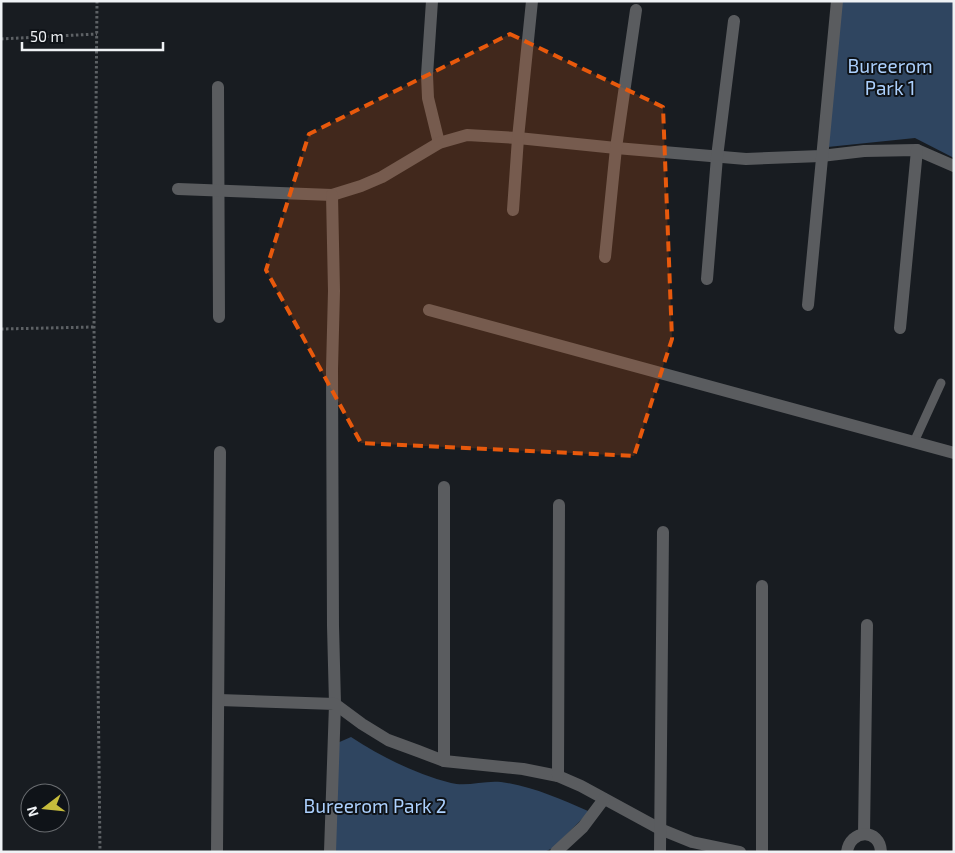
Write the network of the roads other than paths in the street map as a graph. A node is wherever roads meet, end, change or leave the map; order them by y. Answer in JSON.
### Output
{"nodes":[{"id":1,"x":432,"y":1,"type":"edge"},
{"id":2,"x":532,"y":1,"type":"edge"},
{"id":3,"x":837,"y":1,"type":"edge"},
{"id":4,"x":636,"y":10,"type":"dead end"},
{"id":5,"x":734,"y":21,"type":"dead end"},
{"id":6,"x":218,"y":87,"type":"dead end"},
{"id":7,"x":518,"y":138,"type":"junction"},
{"id":8,"x":439,"y":143,"type":"junction"},
{"id":9,"x":616,"y":148,"type":"junction"},
{"id":10,"x":917,"y":150,"type":"junction"},
{"id":11,"x":821,"y":156,"type":"junction"},
{"id":12,"x":717,"y":157,"type":"junction"},
{"id":13,"x":954,"y":166,"type":"edge"},
{"id":14,"x":178,"y":189,"type":"dead end"},
{"id":15,"x":218,"y":191,"type":"junction"},
{"id":16,"x":332,"y":194,"type":"junction"},
{"id":17,"x":513,"y":210,"type":"dead end"},
{"id":18,"x":605,"y":257,"type":"dead end"},
{"id":19,"x":707,"y":279,"type":"dead end"},
{"id":20,"x":808,"y":305,"type":"dead end"},
{"id":21,"x":429,"y":310,"type":"dead end"},
{"id":22,"x":219,"y":317,"type":"dead end"},
{"id":23,"x":900,"y":328,"type":"dead end"},
{"id":24,"x":941,"y":383,"type":"dead end"},
{"id":25,"x":914,"y":442,"type":"junction"},
{"id":26,"x":220,"y":452,"type":"dead end"},
{"id":27,"x":954,"y":454,"type":"edge"},
{"id":28,"x":444,"y":487,"type":"dead end"},
{"id":29,"x":560,"y":505,"type":"dead end"},
{"id":30,"x":663,"y":532,"type":"dead end"},
{"id":31,"x":762,"y":586,"type":"dead end"},
{"id":32,"x":866,"y":626,"type":"dead end"},
{"id":33,"x":219,"y":700,"type":"junction"},
{"id":34,"x":335,"y":704,"type":"junction"},
{"id":35,"x":444,"y":761,"type":"junction"},
{"id":36,"x":558,"y":776,"type":"junction"},
{"id":37,"x":604,"y":799,"type":"junction"},
{"id":38,"x":660,"y":829,"type":"junction"},
{"id":39,"x":864,"y":834,"type":"junction"},
{"id":40,"x":217,"y":852,"type":"edge"},
{"id":41,"x":330,"y":852,"type":"edge"},
{"id":42,"x":556,"y":852,"type":"edge"},
{"id":43,"x":660,"y":852,"type":"edge"},
{"id":44,"x":740,"y":852,"type":"edge"},
{"id":45,"x":762,"y":852,"type":"edge"},
{"id":46,"x":834,"y":852,"type":"edge"},
{"id":47,"x":847,"y":852,"type":"edge"},
{"id":48,"x":881,"y":852,"type":"edge"}],
"edges":[{"from":1,"to":8,"type":"street"},
{"from":2,"to":7,"type":"street"},
{"from":3,"to":11,"type":"street"},
{"from":4,"to":9,"type":"street"},
{"from":5,"to":12,"type":"street"},
{"from":6,"to":15,"type":"street"},
{"from":7,"to":8,"type":"street"},
{"from":7,"to":9,"type":"street"},
{"from":7,"to":17,"type":"street"},
{"from":8,"to":16,"type":"street"},
{"from":9,"to":12,"type":"street"},
{"from":9,"to":18,"type":"street"},
{"from":10,"to":11,"type":"street"},
{"from":10,"to":13,"type":"street"},
{"from":10,"to":23,"type":"street"},
{"from":11,"to":12,"type":"street"},
{"from":11,"to":20,"type":"street"},
{"from":12,"to":19,"type":"street"},
{"from":14,"to":15,"type":"street"},
{"from":15,"to":16,"type":"street"},
{"from":15,"to":22,"type":"street"},
{"from":16,"to":34,"type":"street"},
{"from":21,"to":25,"type":"street"},
{"from":24,"to":25,"type":"lane"},
{"from":25,"to":27,"type":"street"},
{"from":26,"to":33,"type":"street"},
{"from":28,"to":35,"type":"street"},
{"from":29,"to":36,"type":"street"},
{"from":30,"to":38,"type":"street"},
{"from":31,"to":45,"type":"street"},
{"from":32,"to":39,"type":"street"},
{"from":33,"to":34,"type":"street"},
{"from":33,"to":40,"type":"street"},
{"from":34,"to":35,"type":"street"},
{"from":34,"to":41,"type":"street"},
{"from":35,"to":36,"type":"street"},
{"from":36,"to":37,"type":"street"},
{"from":37,"to":38,"type":"street"},
{"from":37,"to":42,"type":"street"},
{"from":38,"to":43,"type":"street"},
{"from":38,"to":44,"type":"street"},
{"from":39,"to":47,"type":"street"},
{"from":39,"to":48,"type":"street"},
{"from":46,"to":47,"type":"street"}]}
